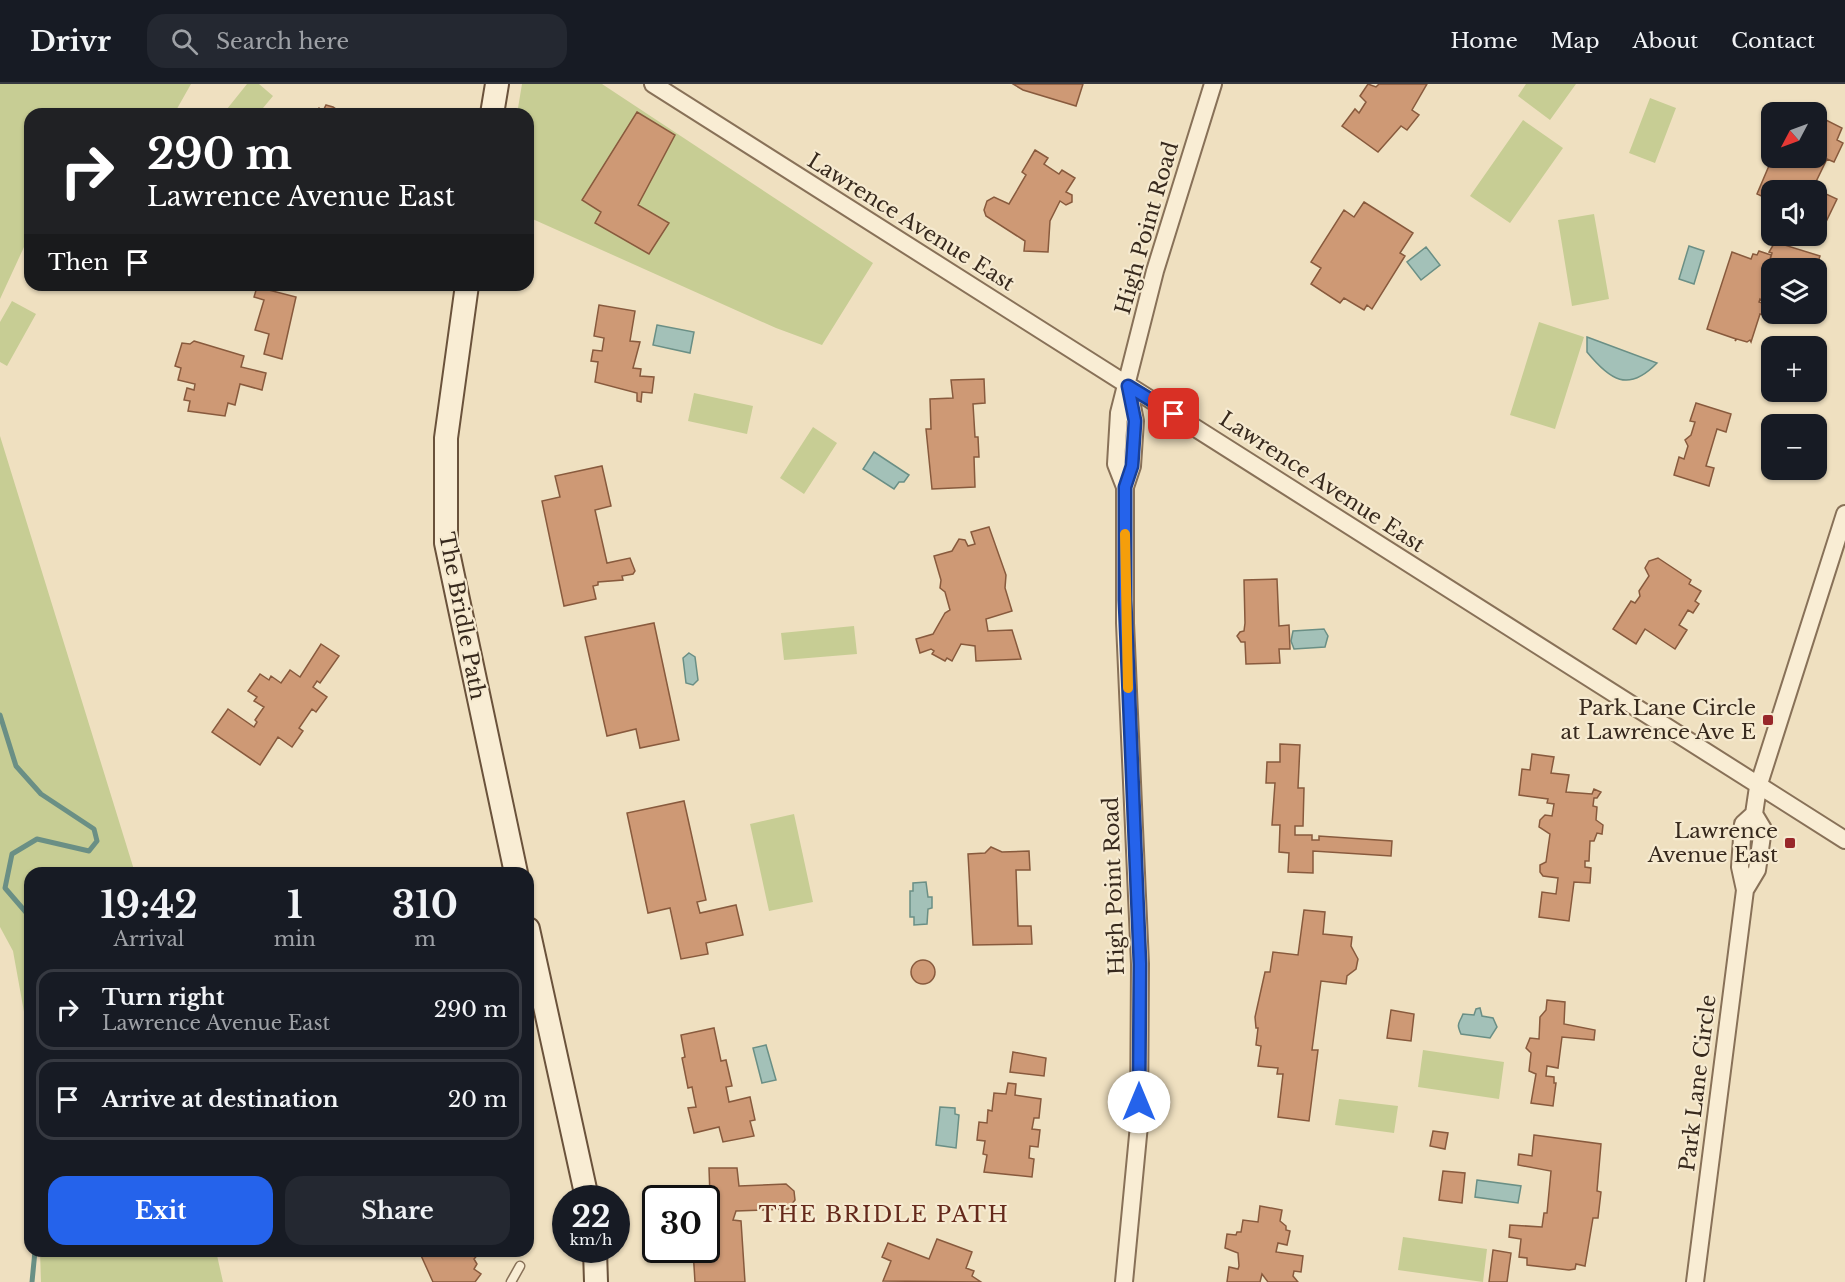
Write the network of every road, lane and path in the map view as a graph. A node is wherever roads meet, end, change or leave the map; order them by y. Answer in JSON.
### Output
{"nodes":[{"id":1,"x":497,"y":84,"type":"edge"},
{"id":2,"x":653,"y":84,"type":"edge"},
{"id":3,"x":1213,"y":84,"type":"edge"},
{"id":4,"x":493,"y":108,"type":"edge"},
{"id":5,"x":466,"y":291,"type":"edge"},
{"id":6,"x":1128,"y":386,"type":"junction"},
{"id":7,"x":1845,"y":514,"type":"edge"},
{"id":8,"x":1758,"y":787,"type":"junction"},
{"id":9,"x":1845,"y":840,"type":"edge"},
{"id":10,"x":515,"y":867,"type":"edge"},
{"id":11,"x":534,"y":956,"type":"edge"},
{"id":12,"x":584,"y":1185,"type":"edge"},
{"id":13,"x":595,"y":1263,"type":"edge"},
{"id":14,"x":520,"y":1266,"type":"dead end"},
{"id":15,"x":511,"y":1282,"type":"edge"},
{"id":16,"x":596,"y":1282,"type":"edge"},
{"id":17,"x":1125,"y":1282,"type":"edge"},
{"id":18,"x":1695,"y":1282,"type":"edge"}],
"edges":[{"from":1,"to":4,"type":"street"},
{"from":2,"to":6,"type":"street","name":"Lawrence Avenue East"},
{"from":3,"to":6,"type":"street","name":"High Point Road"},
{"from":5,"to":10,"type":"street","name":"The Bridle Path"},
{"from":6,"to":8,"type":"street","name":"Lawrence Avenue East"},
{"from":6,"to":17,"type":"street","name":"High Point Road"},
{"from":7,"to":8,"type":"street","name":"Park Lane Circle"},
{"from":8,"to":9,"type":"street","name":"Lawrence Avenue East"},
{"from":8,"to":18,"type":"street","name":"Park Lane Circle"},
{"from":11,"to":12,"type":"street"},
{"from":13,"to":16,"type":"street"},
{"from":14,"to":15,"type":"lane"}]}
